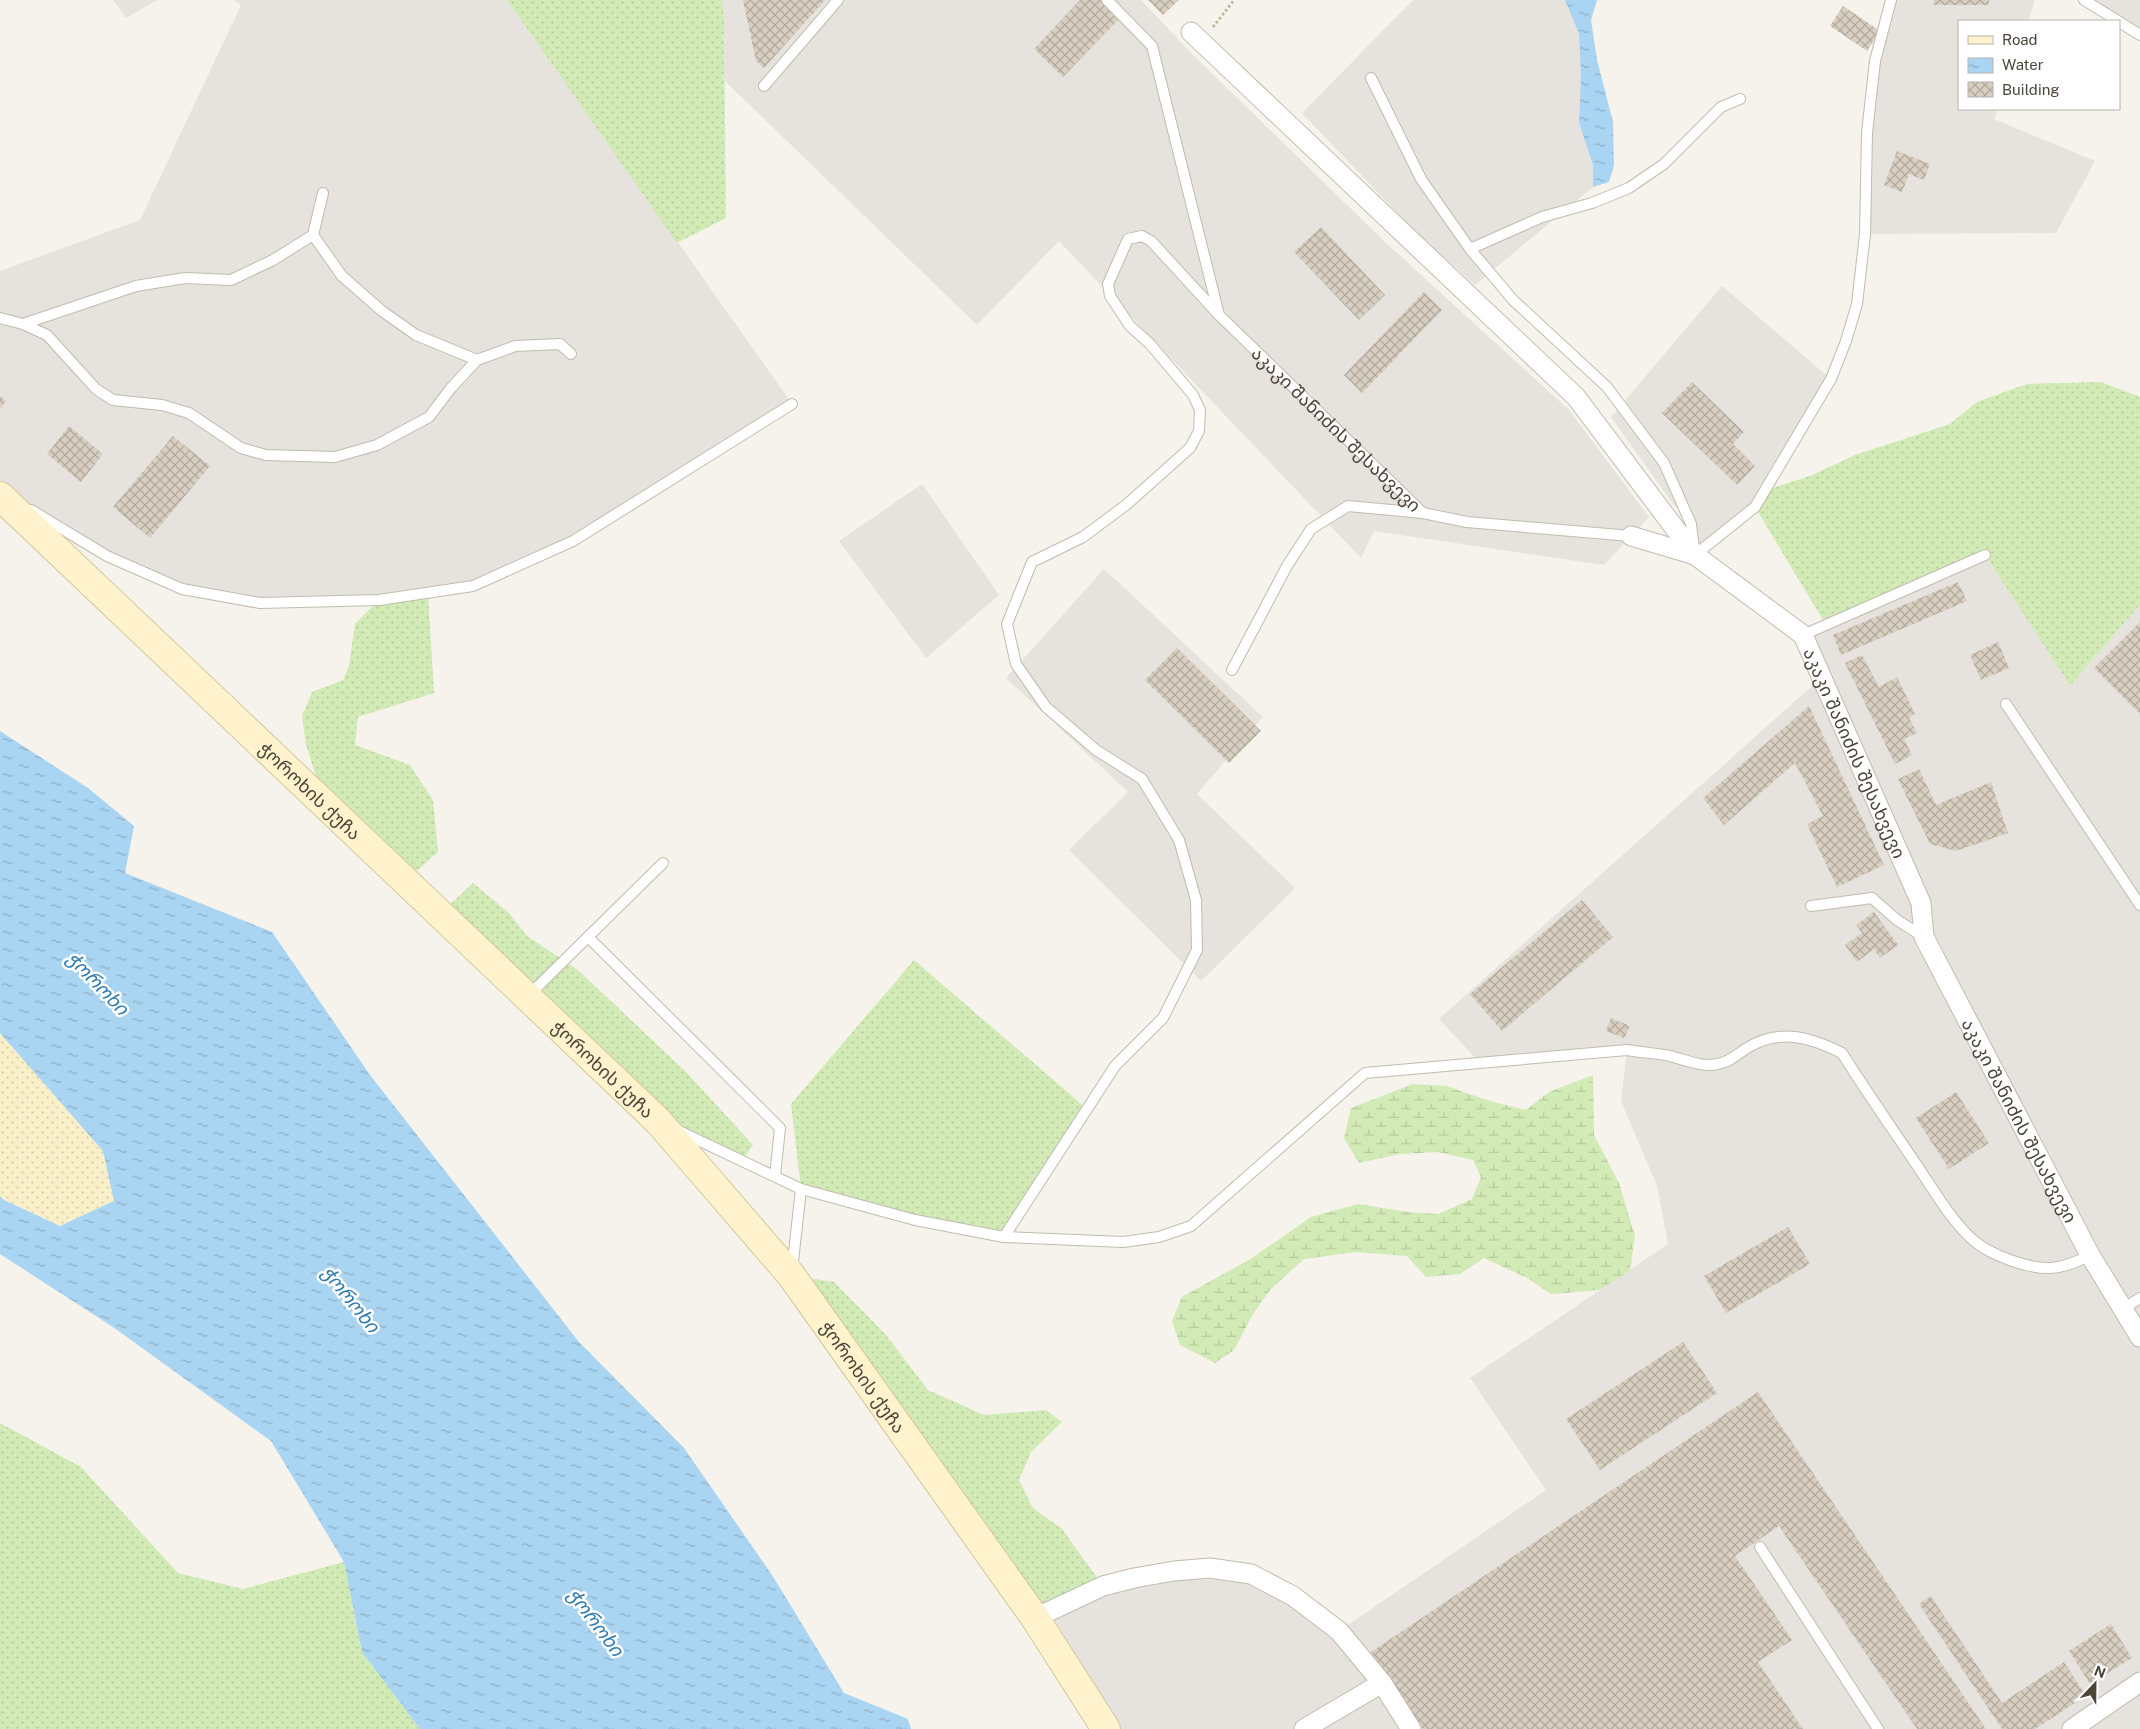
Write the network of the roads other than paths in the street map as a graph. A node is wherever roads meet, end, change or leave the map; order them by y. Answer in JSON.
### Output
{"nodes":[{"id":1,"x":838,"y":0,"type":"edge"},
{"id":2,"x":1107,"y":0,"type":"edge"},
{"id":3,"x":1891,"y":0,"type":"edge"},
{"id":4,"x":2084,"y":0,"type":"edge"},
{"id":5,"x":2116,"y":20,"type":"edge"},
{"id":6,"x":2120,"y":22,"type":"edge"},
{"id":7,"x":2140,"y":35,"type":"edge"},
{"id":8,"x":1197,"y":37,"type":"road end"},
{"id":9,"x":1371,"y":78,"type":"dead end"},
{"id":10,"x":764,"y":86,"type":"dead end"},
{"id":11,"x":1740,"y":98,"type":"dead end"},
{"id":12,"x":322,"y":192,"type":"dead end"},
{"id":13,"x":313,"y":236,"type":"junction"},
{"id":14,"x":1470,"y":249,"type":"junction"},
{"id":15,"x":1220,"y":316,"type":"junction"},
{"id":16,"x":0,"y":318,"type":"edge"},
{"id":17,"x":23,"y":324,"type":"junction"},
{"id":18,"x":571,"y":354,"type":"dead end"},
{"id":19,"x":476,"y":360,"type":"junction"},
{"id":20,"x":792,"y":404,"type":"dead end"},
{"id":21,"x":0,"y":492,"type":"edge"},
{"id":22,"x":0,"y":496,"type":"edge"},
{"id":23,"x":1423,"y":513,"type":"junction"},
{"id":24,"x":1631,"y":536,"type":"joint"},
{"id":25,"x":1695,"y":555,"type":"junction"},
{"id":26,"x":1985,"y":555,"type":"dead end"},
{"id":27,"x":1803,"y":635,"type":"junction"},
{"id":28,"x":1232,"y":670,"type":"dead end"},
{"id":29,"x":2006,"y":704,"type":"dead end"},
{"id":30,"x":663,"y":863,"type":"dead end"},
{"id":31,"x":1811,"y":906,"type":"dead end"},
{"id":32,"x":2140,"y":906,"type":"edge"},
{"id":33,"x":588,"y":937,"type":"junction"},
{"id":34,"x":1924,"y":937,"type":"junction"},
{"id":35,"x":528,"y":997,"type":"junction"},
{"id":36,"x":658,"y":1121,"type":"junction"},
{"id":37,"x":775,"y":1176,"type":"junction"},
{"id":38,"x":801,"y":1189,"type":"junction"},
{"id":39,"x":1004,"y":1237,"type":"junction"},
{"id":40,"x":2090,"y":1255,"type":"junction"},
{"id":41,"x":791,"y":1275,"type":"junction"},
{"id":42,"x":2140,"y":1298,"type":"edge"},
{"id":43,"x":2123,"y":1309,"type":"junction"},
{"id":44,"x":2140,"y":1337,"type":"edge"},
{"id":45,"x":1760,"y":1547,"type":"dead end"},
{"id":46,"x":1034,"y":1618,"type":"junction"},
{"id":47,"x":2140,"y":1682,"type":"edge"},
{"id":48,"x":1382,"y":1683,"type":"junction"},
{"id":49,"x":1106,"y":1729,"type":"edge"},
{"id":50,"x":1304,"y":1729,"type":"edge"},
{"id":51,"x":1411,"y":1729,"type":"edge"},
{"id":52,"x":1878,"y":1729,"type":"edge"},
{"id":53,"x":2072,"y":1729,"type":"edge"}],
"edges":[{"from":1,"to":10,"type":"lane"},
{"from":2,"to":15,"type":"lane"},
{"from":3,"to":25,"type":"lane"},
{"from":4,"to":5,"type":"lane"},
{"from":6,"to":7,"type":"lane"},
{"from":8,"to":25,"type":"street"},
{"from":9,"to":14,"type":"lane"},
{"from":11,"to":14,"type":"lane"},
{"from":12,"to":13,"type":"lane"},
{"from":13,"to":17,"type":"lane"},
{"from":13,"to":19,"type":"lane"},
{"from":14,"to":25,"type":"lane"},
{"from":15,"to":23,"type":"lane","name":"აკაკი შანიძის შესახვევი"},
{"from":15,"to":39,"type":"lane","name":"აკაკი შანიძის შესახვევი"},
{"from":16,"to":17,"type":"lane"},
{"from":17,"to":19,"type":"lane"},
{"from":18,"to":19,"type":"lane"},
{"from":20,"to":21,"type":"lane"},
{"from":22,"to":35,"type":"street","name":"ჭოროხის ქუჩა"},
{"from":23,"to":24,"type":"lane","name":"აკაკი შანიძის შესახვევი"},
{"from":23,"to":28,"type":"lane"},
{"from":24,"to":25,"type":"street","name":"აკაკი შანიძის შესახვევი"},
{"from":25,"to":27,"type":"street","name":"აკაკი შანიძის შესახვევი"},
{"from":26,"to":27,"type":"lane"},
{"from":27,"to":34,"type":"street","name":"აკაკი შანიძის შესახვევი"},
{"from":29,"to":32,"type":"lane"},
{"from":30,"to":33,"type":"lane"},
{"from":31,"to":34,"type":"lane"},
{"from":33,"to":35,"type":"lane"},
{"from":33,"to":37,"type":"lane"},
{"from":34,"to":40,"type":"street","name":"აკაკი შანიძის შესახვევი"},
{"from":35,"to":36,"type":"street","name":"ჭოროხის ქუჩა"},
{"from":36,"to":37,"type":"lane"},
{"from":36,"to":41,"type":"street","name":"ჭოროხის ქუჩა"},
{"from":37,"to":38,"type":"lane"},
{"from":38,"to":39,"type":"lane"},
{"from":38,"to":41,"type":"lane"},
{"from":39,"to":40,"type":"lane"},
{"from":40,"to":43,"type":"street","name":"აკაკი შანიძის შესახვევი"},
{"from":41,"to":46,"type":"street","name":"ჭოროხის ქუჩა"},
{"from":42,"to":43,"type":"lane"},
{"from":43,"to":44,"type":"street","name":"აკაკი შანიძის შესახვევი"},
{"from":45,"to":52,"type":"lane"},
{"from":46,"to":48,"type":"street"},
{"from":46,"to":49,"type":"street","name":"ჭოროხის ქუჩა"},
{"from":47,"to":53,"type":"street"},
{"from":48,"to":50,"type":"street"},
{"from":48,"to":51,"type":"street"}]}
